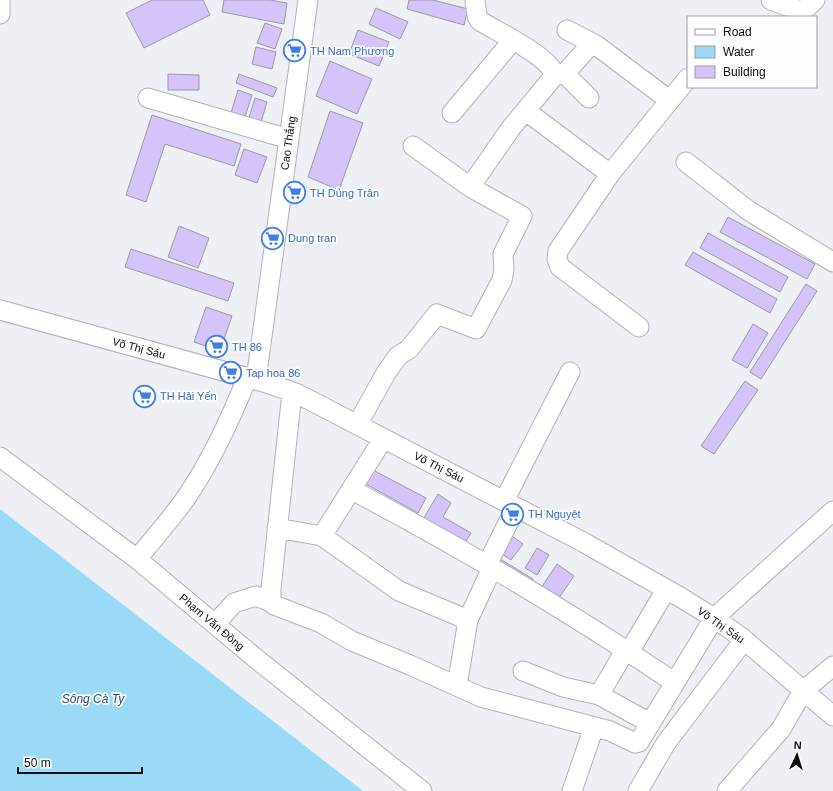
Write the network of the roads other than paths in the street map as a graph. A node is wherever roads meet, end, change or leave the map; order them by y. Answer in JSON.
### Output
{"nodes":[{"id":1,"x":0,"y":0,"type":"edge"},
{"id":2,"x":308,"y":0,"type":"edge"},
{"id":3,"x":475,"y":0,"type":"edge"},
{"id":4,"x":771,"y":0,"type":"edge"},
{"id":5,"x":815,"y":0,"type":"edge"},
{"id":6,"x":0,"y":14,"type":"edge"},
{"id":7,"x":567,"y":30,"type":"dead end"},
{"id":8,"x":513,"y":40,"type":"junction"},
{"id":9,"x":592,"y":43,"type":"junction"},
{"id":10,"x":559,"y":74,"type":"junction"},
{"id":11,"x":687,"y":79,"type":"edge"},
{"id":12,"x":148,"y":98,"type":"dead end"},
{"id":13,"x":589,"y":98,"type":"dead end"},
{"id":14,"x":669,"y":100,"type":"junction"},
{"id":15,"x":526,"y":111,"type":"junction"},
{"id":16,"x":452,"y":113,"type":"dead end"},
{"id":17,"x":288,"y":139,"type":"junction"},
{"id":18,"x":413,"y":146,"type":"dead end"},
{"id":19,"x":686,"y":162,"type":"dead end"},
{"id":20,"x":610,"y":174,"type":"junction"},
{"id":21,"x":470,"y":188,"type":"junction"},
{"id":22,"x":833,"y":262,"type":"edge"},
{"id":23,"x":0,"y":310,"type":"edge"},
{"id":24,"x":639,"y":327,"type":"dead end"},
{"id":25,"x":570,"y":372,"type":"dead end"},
{"id":26,"x":252,"y":379,"type":"junction"},
{"id":27,"x":292,"y":392,"type":"junction"},
{"id":28,"x":357,"y":425,"type":"junction"},
{"id":29,"x":383,"y":438,"type":"junction"},
{"id":30,"x":0,"y":457,"type":"edge"},
{"id":31,"x":352,"y":490,"type":"junction"},
{"id":32,"x":510,"y":504,"type":"junction"},
{"id":33,"x":833,"y":511,"type":"edge"},
{"id":34,"x":277,"y":528,"type":"junction"},
{"id":35,"x":322,"y":536,"type":"junction"},
{"id":36,"x":137,"y":559,"type":"junction"},
{"id":37,"x":489,"y":567,"type":"junction"},
{"id":38,"x":666,"y":590,"type":"junction"},
{"id":39,"x":271,"y":602,"type":"junction"},
{"id":40,"x":714,"y":618,"type":"junction"},
{"id":41,"x":468,"y":620,"type":"junction"},
{"id":42,"x":215,"y":624,"type":"junction"},
{"id":43,"x":744,"y":640,"type":"junction"},
{"id":44,"x":627,"y":651,"type":"junction"},
{"id":45,"x":833,"y":666,"type":"edge"},
{"id":46,"x":523,"y":671,"type":"dead end"},
{"id":47,"x":674,"y":682,"type":"junction"},
{"id":48,"x":457,"y":686,"type":"junction"},
{"id":49,"x":803,"y":691,"type":"junction"},
{"id":50,"x":599,"y":694,"type":"junction"},
{"id":51,"x":833,"y":716,"type":"edge"},
{"id":52,"x":650,"y":723,"type":"junction"},
{"id":53,"x":594,"y":727,"type":"junction"},
{"id":54,"x":422,"y":791,"type":"edge"},
{"id":55,"x":572,"y":791,"type":"edge"},
{"id":56,"x":638,"y":791,"type":"edge"},
{"id":57,"x":727,"y":791,"type":"edge"}],
"edges":[{"from":1,"to":6,"type":"street"},
{"from":2,"to":17,"type":"street","name":"Cao Thắng"},
{"from":3,"to":8,"type":"street"},
{"from":4,"to":5,"type":"street"},
{"from":7,"to":9,"type":"street"},
{"from":8,"to":10,"type":"street"},
{"from":8,"to":16,"type":"street"},
{"from":9,"to":10,"type":"street"},
{"from":9,"to":14,"type":"street"},
{"from":10,"to":13,"type":"street"},
{"from":10,"to":15,"type":"street"},
{"from":11,"to":14,"type":"street"},
{"from":12,"to":17,"type":"street"},
{"from":14,"to":20,"type":"street"},
{"from":15,"to":20,"type":"street"},
{"from":15,"to":21,"type":"street"},
{"from":17,"to":26,"type":"street","name":"Cao Thắng"},
{"from":18,"to":21,"type":"street"},
{"from":19,"to":22,"type":"street"},
{"from":20,"to":24,"type":"street"},
{"from":21,"to":28,"type":"street"},
{"from":23,"to":26,"type":"street","name":"Võ Thị Sáu"},
{"from":25,"to":32,"type":"street"},
{"from":26,"to":27,"type":"street","name":"Võ Thị Sáu"},
{"from":26,"to":36,"type":"street","name":"Cao Thắng"},
{"from":27,"to":28,"type":"street","name":"Võ Thị Sáu"},
{"from":27,"to":34,"type":"street"},
{"from":28,"to":29,"type":"street","name":"Võ Thị Sáu"},
{"from":29,"to":31,"type":"street"},
{"from":29,"to":32,"type":"street","name":"Võ Thị Sáu"},
{"from":30,"to":36,"type":"street","name":"Phạm Văn Đồng"},
{"from":31,"to":35,"type":"street"},
{"from":31,"to":37,"type":"street"},
{"from":32,"to":37,"type":"street"},
{"from":32,"to":38,"type":"street","name":"Võ Thị Sáu"},
{"from":33,"to":40,"type":"street"},
{"from":34,"to":35,"type":"street"},
{"from":34,"to":39,"type":"street"},
{"from":35,"to":41,"type":"street"},
{"from":36,"to":42,"type":"street","name":"Phạm Văn Đồng"},
{"from":37,"to":41,"type":"street"},
{"from":37,"to":44,"type":"street"},
{"from":38,"to":40,"type":"street","name":"Võ Thị Sáu"},
{"from":38,"to":44,"type":"street"},
{"from":39,"to":42,"type":"street"},
{"from":39,"to":48,"type":"street"},
{"from":40,"to":43,"type":"street","name":"Võ Thị Sáu"},
{"from":40,"to":47,"type":"street"},
{"from":41,"to":48,"type":"street"},
{"from":42,"to":54,"type":"street","name":"Phạm Văn Đồng"},
{"from":43,"to":49,"type":"street","name":"Võ Thị Sáu"},
{"from":43,"to":56,"type":"street"},
{"from":44,"to":47,"type":"street"},
{"from":44,"to":50,"type":"street"},
{"from":45,"to":49,"type":"street"},
{"from":46,"to":50,"type":"street"},
{"from":47,"to":52,"type":"street"},
{"from":48,"to":53,"type":"street"},
{"from":49,"to":51,"type":"street","name":"Võ Thị Sáu"},
{"from":49,"to":57,"type":"street"},
{"from":50,"to":52,"type":"street"},
{"from":52,"to":53,"type":"street"},
{"from":53,"to":55,"type":"street"}]}
